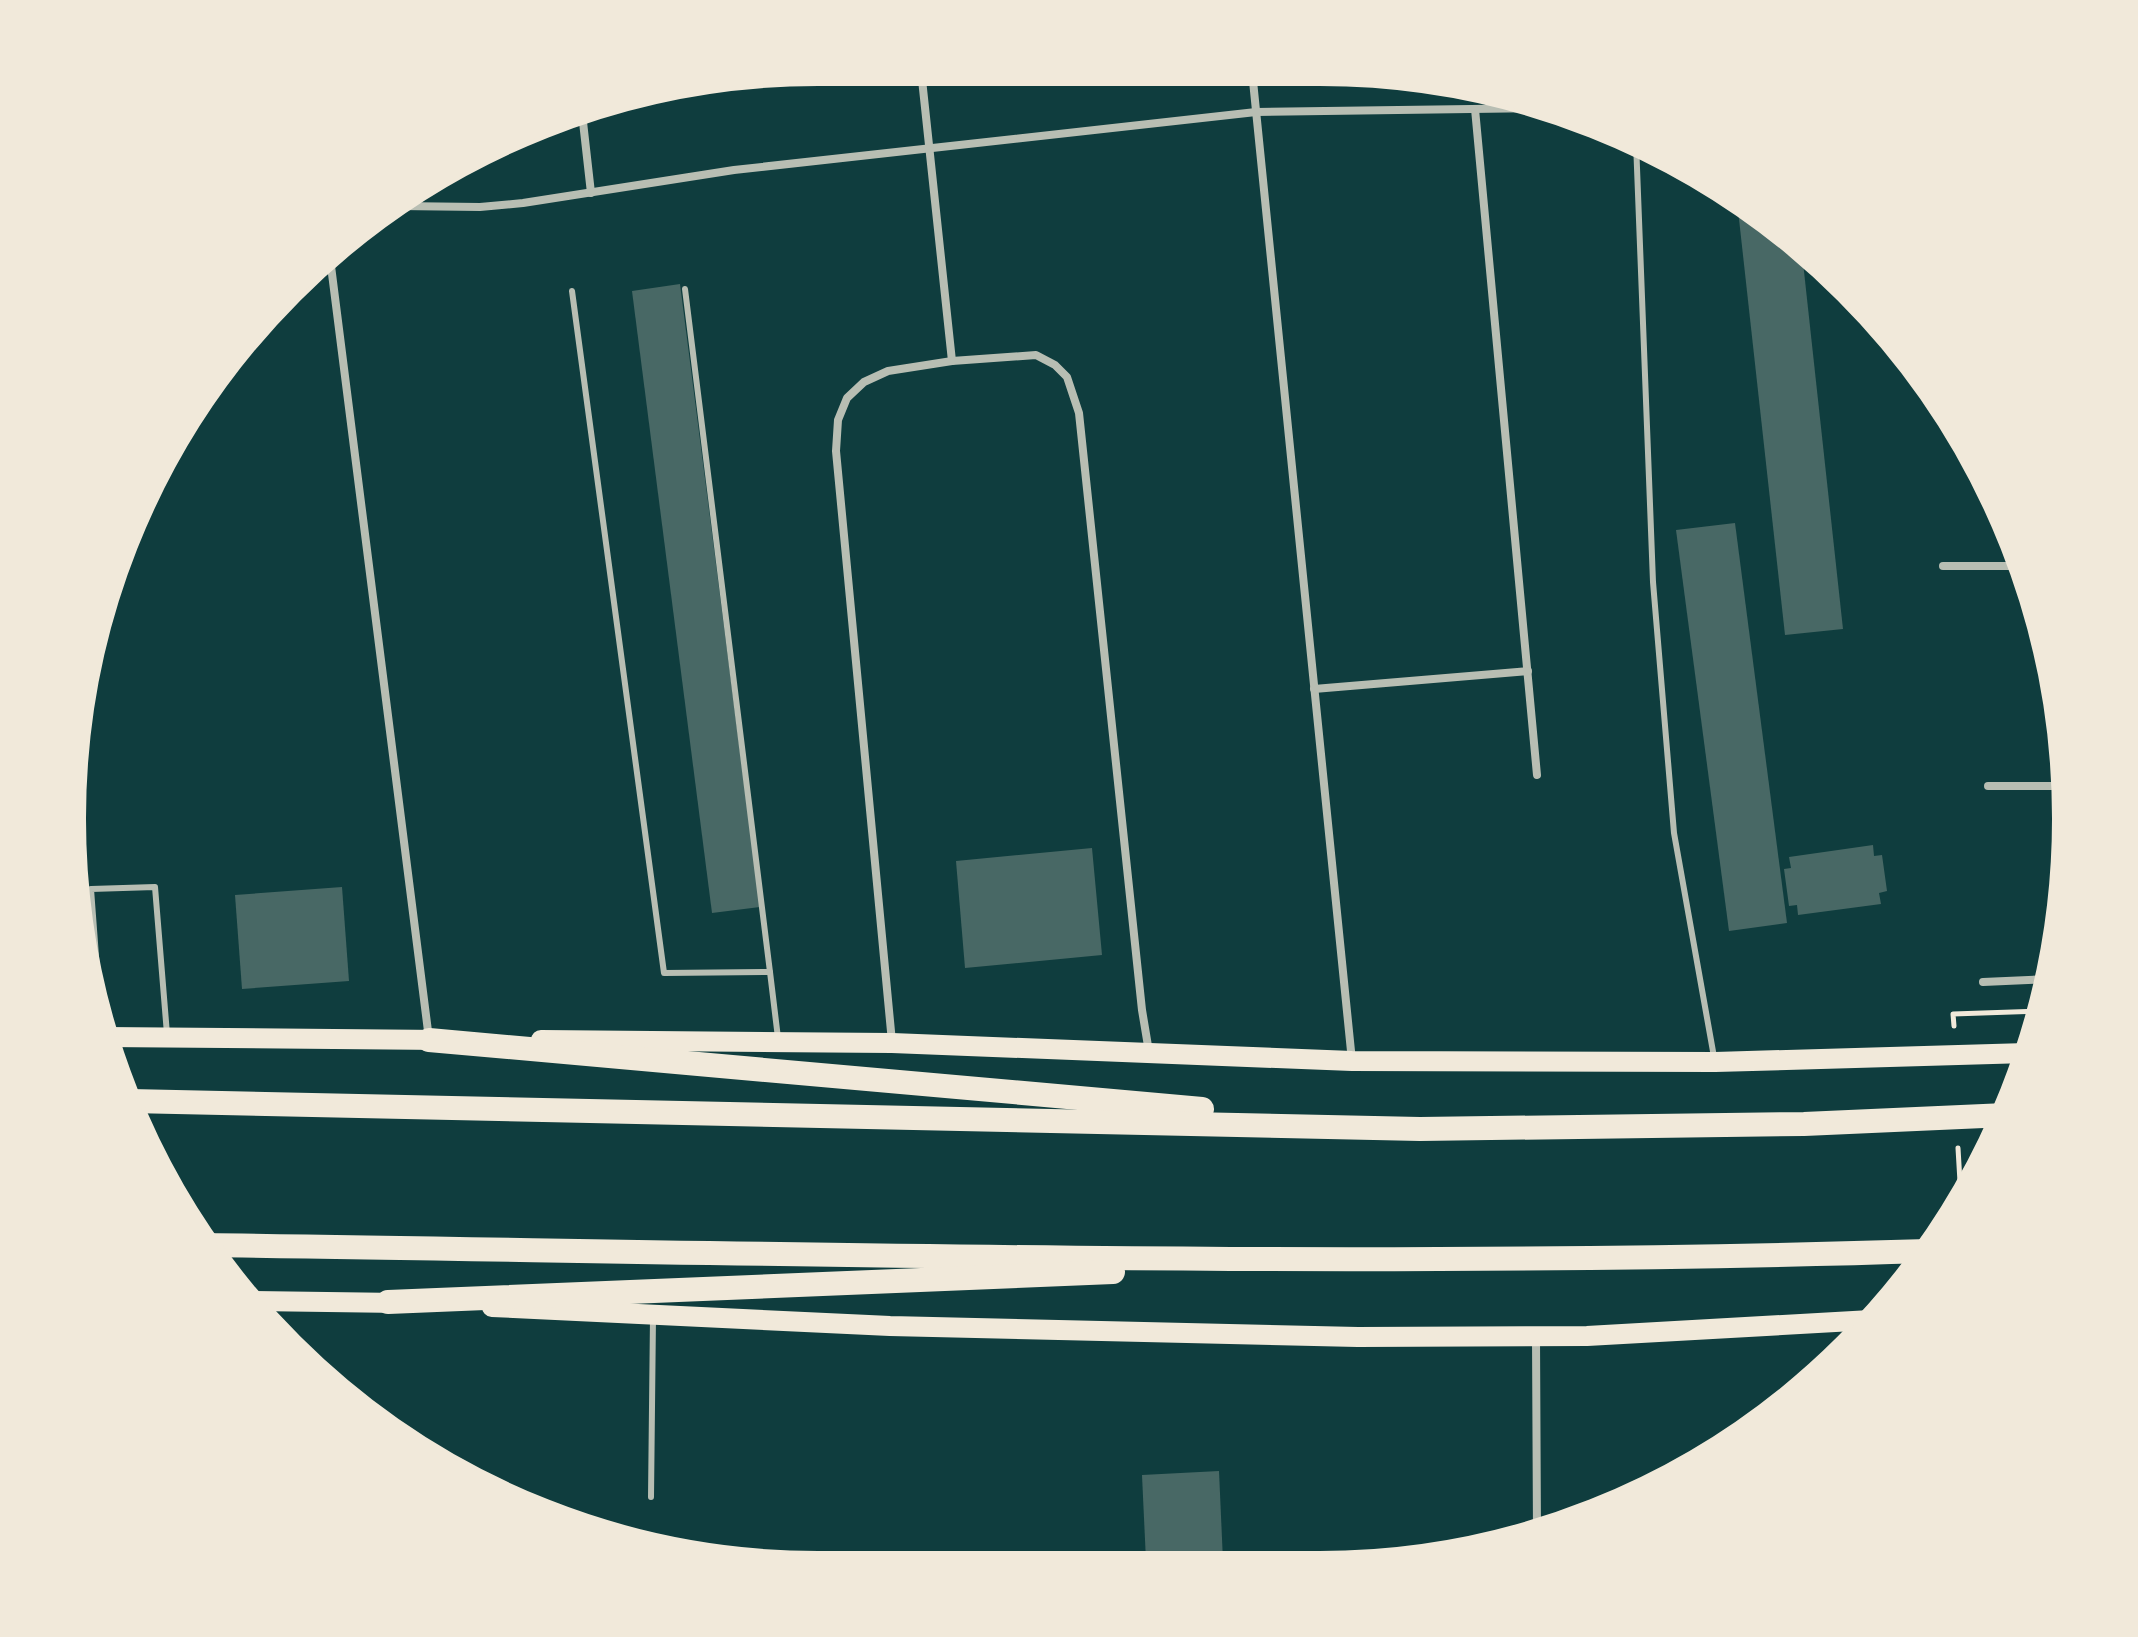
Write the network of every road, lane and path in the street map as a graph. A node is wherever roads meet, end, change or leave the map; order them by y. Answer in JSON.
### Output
{"nodes":[{"id":1,"x":922,"y":84,"type":"edge"},
{"id":2,"x":1253,"y":84,"type":"edge"},
{"id":3,"x":1475,"y":109,"type":"junction"},
{"id":4,"x":1508,"y":109,"type":"edge"},
{"id":5,"x":1256,"y":112,"type":"junction"},
{"id":6,"x":583,"y":123,"type":"edge"},
{"id":7,"x":929,"y":147,"type":"junction"},
{"id":8,"x":1637,"y":157,"type":"edge"},
{"id":9,"x":591,"y":193,"type":"junction"},
{"id":10,"x":413,"y":206,"type":"edge"},
{"id":11,"x":331,"y":269,"type":"edge"},
{"id":12,"x":685,"y":289,"type":"dead end"},
{"id":13,"x":572,"y":291,"type":"dead end"},
{"id":14,"x":952,"y":361,"type":"junction"},
{"id":15,"x":1943,"y":566,"type":"dead end"},
{"id":16,"x":2009,"y":566,"type":"edge"},
{"id":17,"x":1528,"y":671,"type":"junction"},
{"id":18,"x":1314,"y":689,"type":"junction"},
{"id":19,"x":1537,"y":775,"type":"dead end"},
{"id":20,"x":1988,"y":786,"type":"dead end"},
{"id":21,"x":2053,"y":786,"type":"edge"},
{"id":22,"x":95,"y":945,"type":"edge"},
{"id":23,"x":770,"y":972,"type":"junction"},
{"id":24,"x":2036,"y":980,"type":"edge"},
{"id":25,"x":1983,"y":982,"type":"dead end"},
{"id":26,"x":118,"y":1037,"type":"edge"},
{"id":27,"x":168,"y":1038,"type":"junction"},
{"id":28,"x":429,"y":1040,"type":"junction"},
{"id":29,"x":778,"y":1042,"type":"junction"},
{"id":30,"x":892,"y":1043,"type":"junction"},
{"id":31,"x":2016,"y":1053,"type":"edge"},
{"id":32,"x":1150,"y":1055,"type":"junction"},
{"id":33,"x":1352,"y":1061,"type":"junction"},
{"id":34,"x":1715,"y":1062,"type":"junction"},
{"id":35,"x":141,"y":1101,"type":"edge"},
{"id":36,"x":1991,"y":1116,"type":"edge"},
{"id":37,"x":1420,"y":1129,"type":"junction"},
{"id":38,"x":221,"y":1245,"type":"edge"},
{"id":39,"x":1912,"y":1252,"type":"edge"},
{"id":40,"x":1389,"y":1261,"type":"junction"},
{"id":41,"x":264,"y":1301,"type":"edge"},
{"id":42,"x":388,"y":1302,"type":"junction"},
{"id":43,"x":653,"y":1315,"type":"junction"},
{"id":44,"x":1855,"y":1321,"type":"edge"},
{"id":45,"x":1536,"y":1337,"type":"junction"},
{"id":46,"x":651,"y":1497,"type":"dead end"},
{"id":47,"x":1537,"y":1520,"type":"edge"}],
"edges":[{"from":1,"to":7,"type":"street"},
{"from":2,"to":5,"type":"street"},
{"from":3,"to":4,"type":"street"},
{"from":3,"to":5,"type":"street"},
{"from":3,"to":17,"type":"street"},
{"from":5,"to":7,"type":"street"},
{"from":5,"to":18,"type":"street"},
{"from":6,"to":9,"type":"street"},
{"from":7,"to":9,"type":"street"},
{"from":7,"to":14,"type":"street"},
{"from":8,"to":34,"type":"lane"},
{"from":9,"to":10,"type":"street"},
{"from":11,"to":28,"type":"street"},
{"from":12,"to":23,"type":"lane"},
{"from":13,"to":23,"type":"lane"},
{"from":14,"to":30,"type":"street"},
{"from":14,"to":32,"type":"street"},
{"from":15,"to":16,"type":"street"},
{"from":17,"to":18,"type":"street"},
{"from":17,"to":19,"type":"street"},
{"from":18,"to":33,"type":"street"},
{"from":20,"to":21,"type":"street"},
{"from":22,"to":27,"type":"lane"},
{"from":23,"to":29,"type":"lane"},
{"from":24,"to":25,"type":"street"},
{"from":26,"to":27,"type":"main road"},
{"from":27,"to":28,"type":"main road"},
{"from":28,"to":29,"type":"main road"},
{"from":28,"to":37,"type":"highway"},
{"from":29,"to":30,"type":"main road"},
{"from":30,"to":32,"type":"main road"},
{"from":31,"to":34,"type":"main road"},
{"from":32,"to":33,"type":"main road"},
{"from":33,"to":34,"type":"main road"},
{"from":35,"to":37,"type":"highway"},
{"from":36,"to":37,"type":"highway"},
{"from":38,"to":40,"type":"highway"},
{"from":39,"to":40,"type":"highway"},
{"from":40,"to":42,"type":"highway"},
{"from":41,"to":42,"type":"main road"},
{"from":42,"to":43,"type":"main road"},
{"from":43,"to":45,"type":"main road"},
{"from":43,"to":46,"type":"lane"},
{"from":44,"to":45,"type":"main road"},
{"from":45,"to":47,"type":"street"}]}
